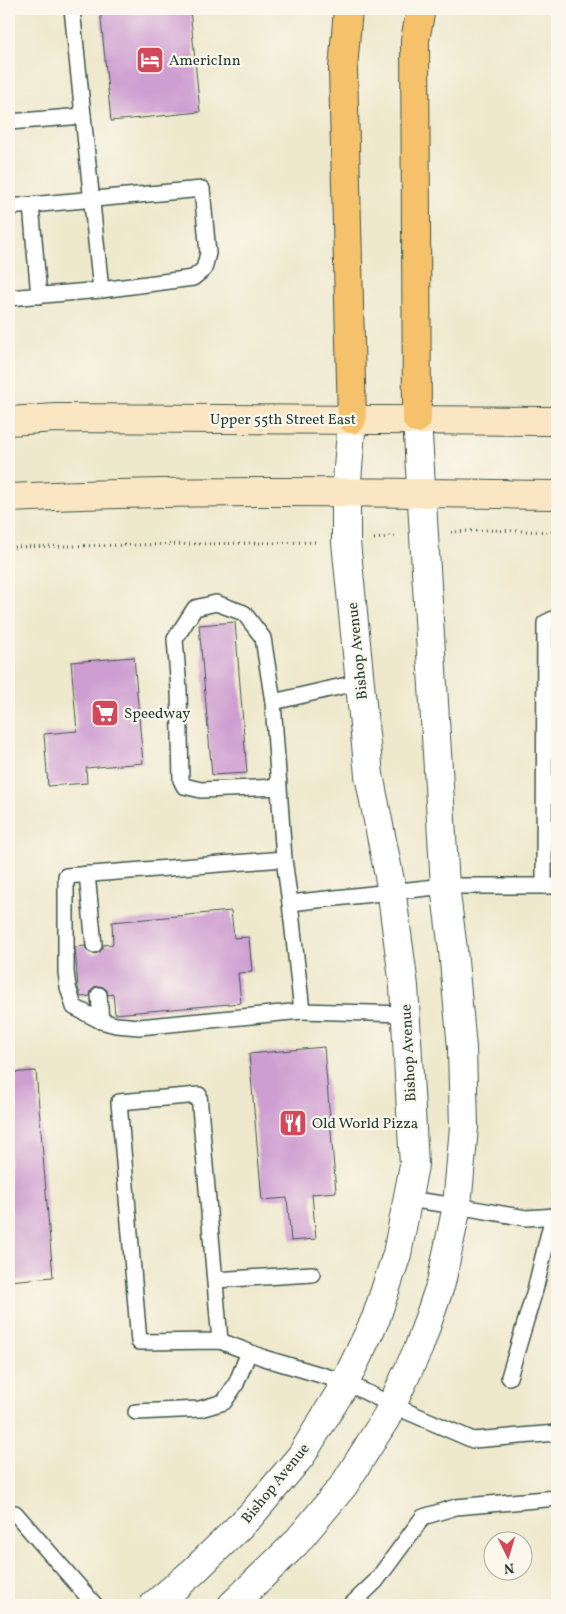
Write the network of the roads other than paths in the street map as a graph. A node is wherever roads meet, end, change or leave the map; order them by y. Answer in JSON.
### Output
{"nodes":[{"id":1,"x":72,"y":9,"type":"edge"},
{"id":2,"x":348,"y":9,"type":"edge"},
{"id":3,"x":421,"y":9,"type":"edge"},
{"id":4,"x":83,"y":116,"type":"junction"},
{"id":5,"x":9,"y":122,"type":"edge"},
{"id":6,"x":92,"y":200,"type":"junction"},
{"id":7,"x":32,"y":205,"type":"junction"},
{"id":8,"x":9,"y":208,"type":"edge"},
{"id":9,"x":101,"y":290,"type":"junction"},
{"id":10,"x":39,"y":296,"type":"junction"},
{"id":11,"x":9,"y":298,"type":"edge"},
{"id":12,"x":352,"y":419,"type":"junction"},
{"id":13,"x":417,"y":419,"type":"junction"},
{"id":14,"x":9,"y":421,"type":"edge"},
{"id":15,"x":557,"y":421,"type":"edge"},
{"id":16,"x":346,"y":493,"type":"junction"},
{"id":17,"x":422,"y":493,"type":"junction"},
{"id":18,"x":557,"y":495,"type":"edge"},
{"id":19,"x":9,"y":498,"type":"edge"},
{"id":20,"x":557,"y":617,"type":"edge"},
{"id":21,"x":360,"y":682,"type":"junction"},
{"id":22,"x":273,"y":702,"type":"junction"},
{"id":23,"x":279,"y":786,"type":"junction"},
{"id":24,"x":551,"y":809,"type":"edge"},
{"id":25,"x":284,"y":859,"type":"junction"},
{"id":26,"x":87,"y":874,"type":"junction"},
{"id":27,"x":445,"y":886,"type":"junction"},
{"id":28,"x":551,"y":886,"type":"edge"},
{"id":29,"x":391,"y":893,"type":"junction"},
{"id":30,"x":290,"y":903,"type":"junction"},
{"id":31,"x":94,"y":945,"type":"dead end"},
{"id":32,"x":99,"y":995,"type":"dead end"},
{"id":33,"x":302,"y":1012,"type":"junction"},
{"id":34,"x":405,"y":1014,"type":"junction"},
{"id":35,"x":102,"y":1021,"type":"junction"},
{"id":36,"x":407,"y":1199,"type":"junction"},
{"id":37,"x":457,"y":1206,"type":"junction"},
{"id":38,"x":555,"y":1216,"type":"edge"},
{"id":39,"x":312,"y":1274,"type":"dead end"},
{"id":40,"x":215,"y":1280,"type":"junction"},
{"id":41,"x":220,"y":1341,"type":"junction"},
{"id":42,"x":249,"y":1352,"type":"junction"},
{"id":43,"x":509,"y":1377,"type":"dead end"},
{"id":44,"x":345,"y":1382,"type":"junction"},
{"id":45,"x":392,"y":1405,"type":"junction"},
{"id":46,"x":136,"y":1412,"type":"dead end"},
{"id":47,"x":557,"y":1433,"type":"edge"},
{"id":48,"x":557,"y":1498,"type":"edge"},
{"id":49,"x":15,"y":1513,"type":"dead end"},
{"id":50,"x":237,"y":1604,"type":"edge"},
{"id":51,"x":95,"y":1605,"type":"edge"},
{"id":52,"x":154,"y":1605,"type":"edge"},
{"id":53,"x":351,"y":1605,"type":"edge"}],
"edges":[{"from":1,"to":4,"type":"lane"},
{"from":2,"to":12,"type":"highway"},
{"from":3,"to":13,"type":"highway"},
{"from":4,"to":5,"type":"lane"},
{"from":4,"to":6,"type":"lane"},
{"from":6,"to":7,"type":"lane"},
{"from":6,"to":9,"type":"lane"},
{"from":6,"to":9,"type":"lane"},
{"from":7,"to":8,"type":"lane"},
{"from":7,"to":10,"type":"lane"},
{"from":9,"to":10,"type":"lane"},
{"from":10,"to":11,"type":"lane"},
{"from":12,"to":13,"type":"street","name":"Upper 55th Street East"},
{"from":12,"to":14,"type":"street","name":"Upper 55th Street East"},
{"from":12,"to":16,"type":"street","name":"Bishop Avenue"},
{"from":13,"to":15,"type":"street","name":"Upper 55th Street East"},
{"from":13,"to":17,"type":"street"},
{"from":16,"to":17,"type":"street"},
{"from":16,"to":19,"type":"street"},
{"from":16,"to":21,"type":"street","name":"Bishop Avenue"},
{"from":17,"to":18,"type":"street"},
{"from":17,"to":27,"type":"street"},
{"from":20,"to":24,"type":"lane"},
{"from":21,"to":22,"type":"lane"},
{"from":21,"to":29,"type":"street","name":"Bishop Avenue"},
{"from":22,"to":23,"type":"lane"},
{"from":22,"to":23,"type":"lane"},
{"from":23,"to":25,"type":"lane"},
{"from":24,"to":28,"type":"lane"},
{"from":25,"to":26,"type":"lane"},
{"from":25,"to":30,"type":"lane"},
{"from":26,"to":31,"type":"lane"},
{"from":26,"to":35,"type":"lane"},
{"from":27,"to":28,"type":"lane"},
{"from":27,"to":29,"type":"lane"},
{"from":27,"to":37,"type":"street"},
{"from":29,"to":30,"type":"lane"},
{"from":29,"to":34,"type":"street","name":"Bishop Avenue"},
{"from":30,"to":33,"type":"lane"},
{"from":32,"to":35,"type":"lane"},
{"from":33,"to":34,"type":"lane"},
{"from":33,"to":35,"type":"lane"},
{"from":34,"to":36,"type":"street","name":"Bishop Avenue"},
{"from":36,"to":37,"type":"lane"},
{"from":36,"to":44,"type":"street","name":"Bishop Avenue"},
{"from":37,"to":38,"type":"lane"},
{"from":37,"to":45,"type":"street"},
{"from":38,"to":43,"type":"lane"},
{"from":39,"to":40,"type":"lane"},
{"from":40,"to":41,"type":"lane"},
{"from":40,"to":41,"type":"lane"},
{"from":41,"to":42,"type":"lane"},
{"from":42,"to":44,"type":"lane"},
{"from":42,"to":46,"type":"lane"},
{"from":44,"to":45,"type":"lane"},
{"from":44,"to":52,"type":"street","name":"Bishop Avenue"},
{"from":45,"to":47,"type":"lane"},
{"from":45,"to":50,"type":"street"},
{"from":48,"to":53,"type":"lane"},
{"from":49,"to":51,"type":"lane"}]}
